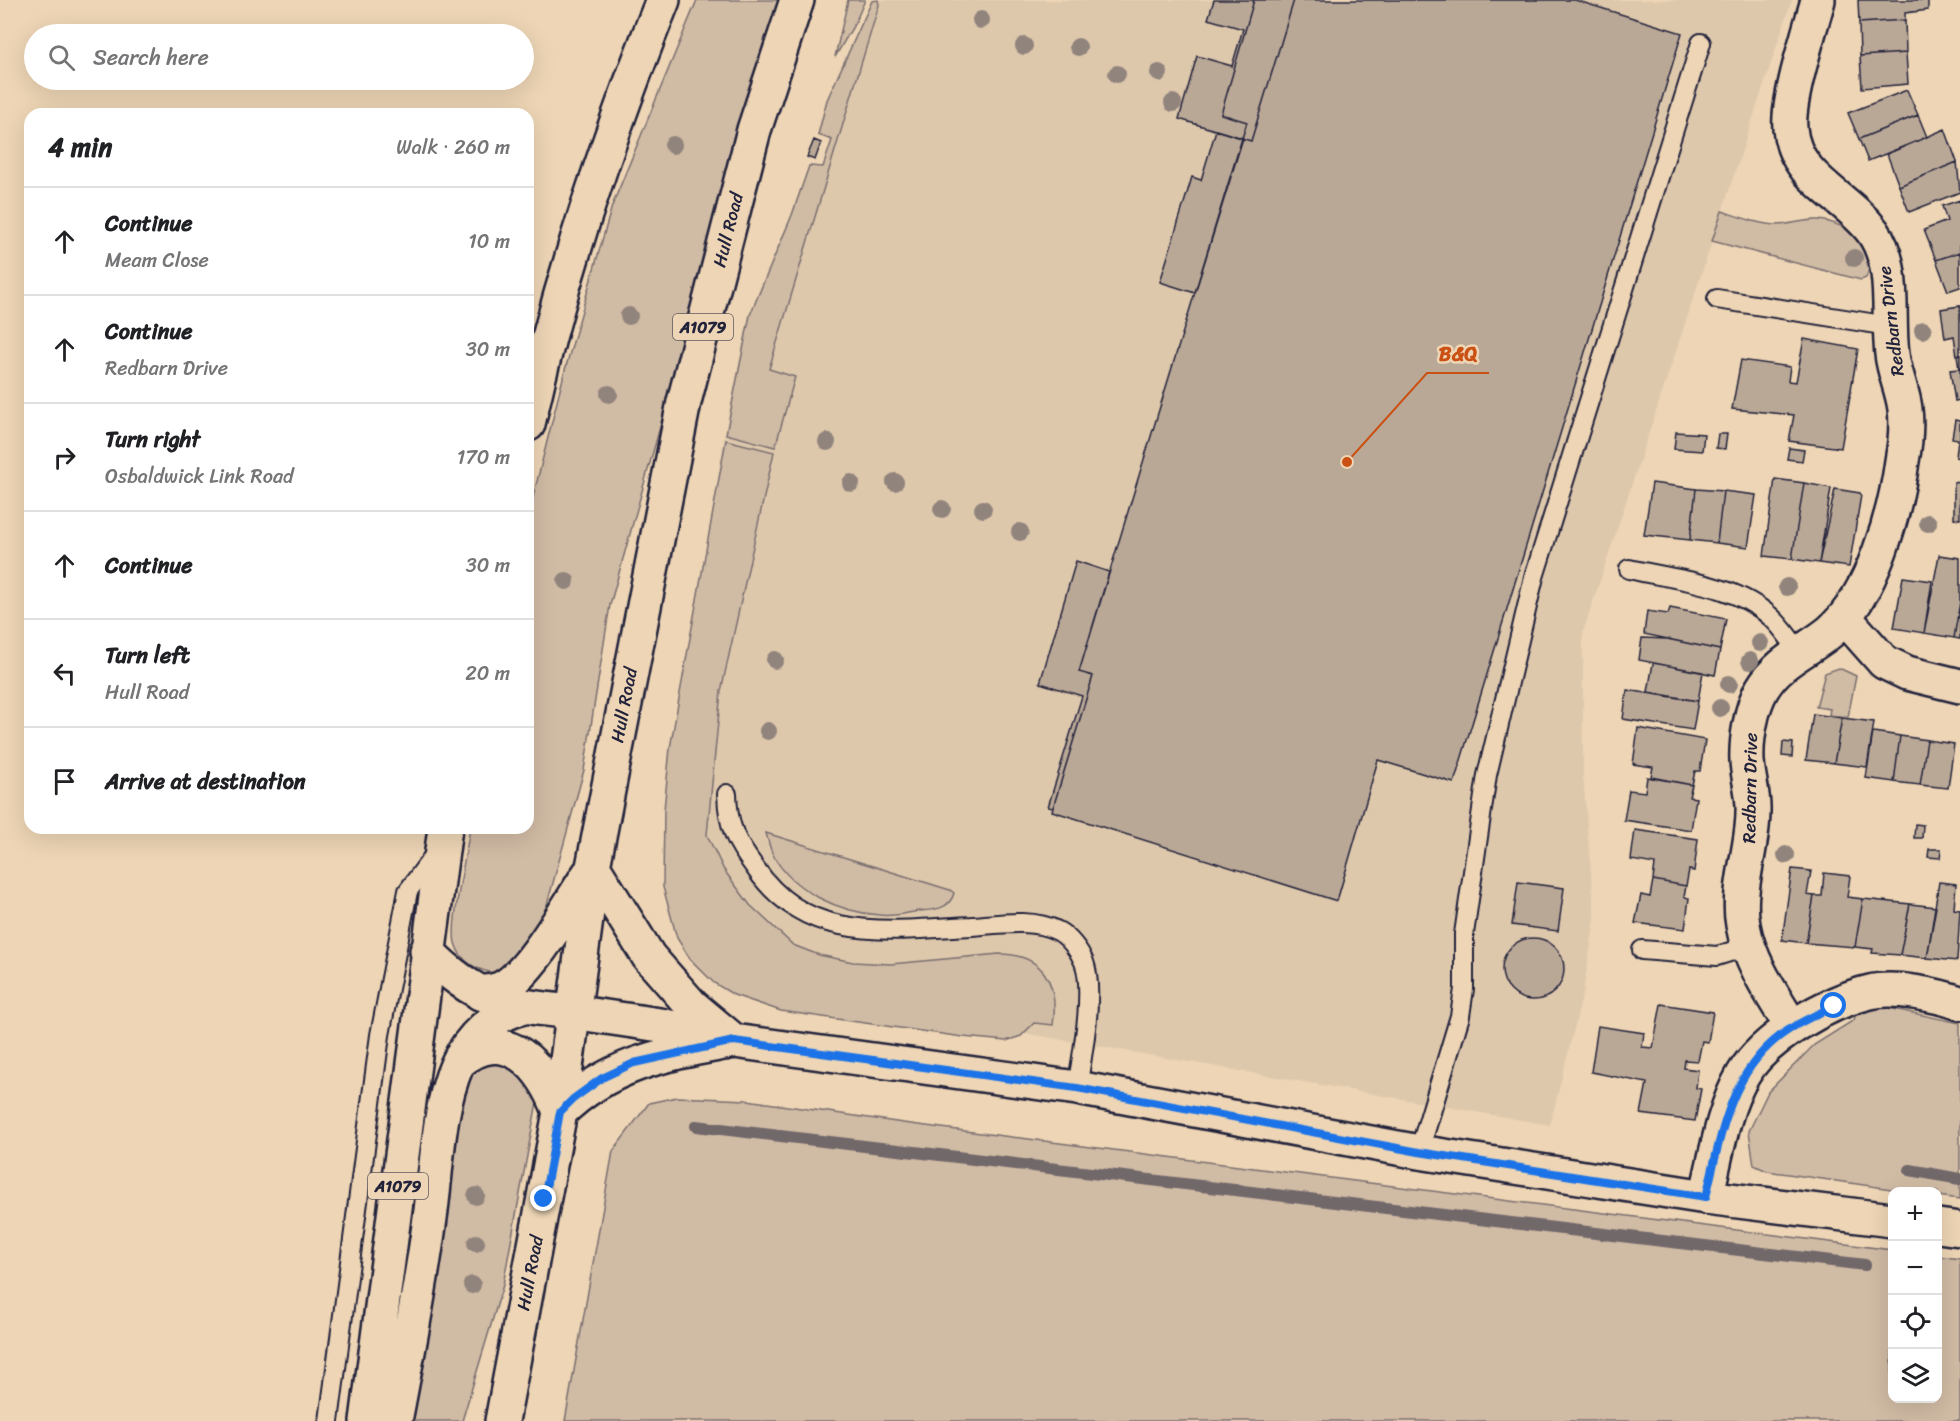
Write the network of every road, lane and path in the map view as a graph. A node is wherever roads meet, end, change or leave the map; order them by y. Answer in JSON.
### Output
{"nodes":[{"id":1,"x":663,"y":0,"type":"edge"},
{"id":2,"x":797,"y":0,"type":"edge"},
{"id":3,"x":1818,"y":0,"type":"edge"},
{"id":4,"x":1701,"y":43,"type":"dead end"},
{"id":5,"x":1717,"y":299,"type":"dead end"},
{"id":6,"x":1889,"y":326,"type":"junction"},
{"id":7,"x":534,"y":402,"type":"edge"},
{"id":8,"x":1629,"y":569,"type":"dead end"},
{"id":9,"x":1845,"y":618,"type":"junction"},
{"id":10,"x":1798,"y":651,"type":"junction"},
{"id":11,"x":1960,"y":686,"type":"edge"},
{"id":12,"x":727,"y":794,"type":"dead end"},
{"id":13,"x":444,"y":837,"type":"edge"},
{"id":14,"x":593,"y":867,"type":"junction"},
{"id":15,"x":1749,"y":946,"type":"junction"},
{"id":16,"x":1642,"y":950,"type":"dead end"},
{"id":17,"x":427,"y":951,"type":"junction"},
{"id":18,"x":480,"y":993,"type":"junction"},
{"id":19,"x":1960,"y":1003,"type":"edge"},
{"id":20,"x":524,"y":1007,"type":"junction"},
{"id":21,"x":572,"y":1011,"type":"junction"},
{"id":22,"x":1792,"y":1027,"type":"junction"},
{"id":23,"x":734,"y":1041,"type":"junction"},
{"id":24,"x":457,"y":1064,"type":"junction"},
{"id":25,"x":1077,"y":1088,"type":"junction"},
{"id":26,"x":560,"y":1112,"type":"junction"},
{"id":27,"x":1419,"y":1152,"type":"junction"},
{"id":28,"x":1706,"y":1197,"type":"junction"},
{"id":29,"x":1888,"y":1219,"type":"edge"},
{"id":30,"x":1942,"y":1227,"type":"edge"},
{"id":31,"x":1960,"y":1229,"type":"edge"},
{"id":32,"x":328,"y":1421,"type":"edge"},
{"id":33,"x":367,"y":1421,"type":"edge"},
{"id":34,"x":395,"y":1421,"type":"edge"},
{"id":35,"x":502,"y":1421,"type":"edge"}],
"edges":[{"from":1,"to":7,"type":"main road"},
{"from":2,"to":14,"type":"main road","name":"Hull Road","number":"A1079"},
{"from":3,"to":6,"type":"main road","name":"Redbarn Drive"},
{"from":4,"to":27,"type":"lane"},
{"from":5,"to":6,"type":"lane"},
{"from":6,"to":9,"type":"main road","name":"Redbarn Drive"},
{"from":8,"to":10,"type":"lane"},
{"from":9,"to":10,"type":"main road","name":"Redbarn Drive"},
{"from":9,"to":11,"type":"main road"},
{"from":10,"to":15,"type":"main road","name":"Redbarn Drive"},
{"from":12,"to":25,"type":"lane"},
{"from":13,"to":17,"type":"main road","number":"A1079"},
{"from":13,"to":32,"type":"lane"},
{"from":14,"to":18,"type":"main road"},
{"from":14,"to":21,"type":"main road","name":"Hull Road","number":"A1079"},
{"from":14,"to":23,"type":"main road"},
{"from":15,"to":16,"type":"lane"},
{"from":15,"to":22,"type":"main road","name":"Redbarn Drive"},
{"from":17,"to":18,"type":"main road"},
{"from":17,"to":33,"type":"main road","number":"A1079"},
{"from":18,"to":20,"type":"main road"},
{"from":19,"to":22,"type":"main road"},
{"from":20,"to":21,"type":"main road"},
{"from":20,"to":24,"type":"main road"},
{"from":21,"to":23,"type":"main road"},
{"from":21,"to":26,"type":"main road","name":"Hull Road","number":"A1079"},
{"from":22,"to":28,"type":"main road"},
{"from":23,"to":25,"type":"main road"},
{"from":23,"to":26,"type":"main road"},
{"from":24,"to":26,"type":"main road"},
{"from":24,"to":34,"type":"main road"},
{"from":25,"to":27,"type":"main road"},
{"from":26,"to":35,"type":"main road","name":"Hull Road","number":"A1079"},
{"from":27,"to":28,"type":"main road"},
{"from":28,"to":29,"type":"main road"},
{"from":30,"to":31,"type":"main road"}]}
